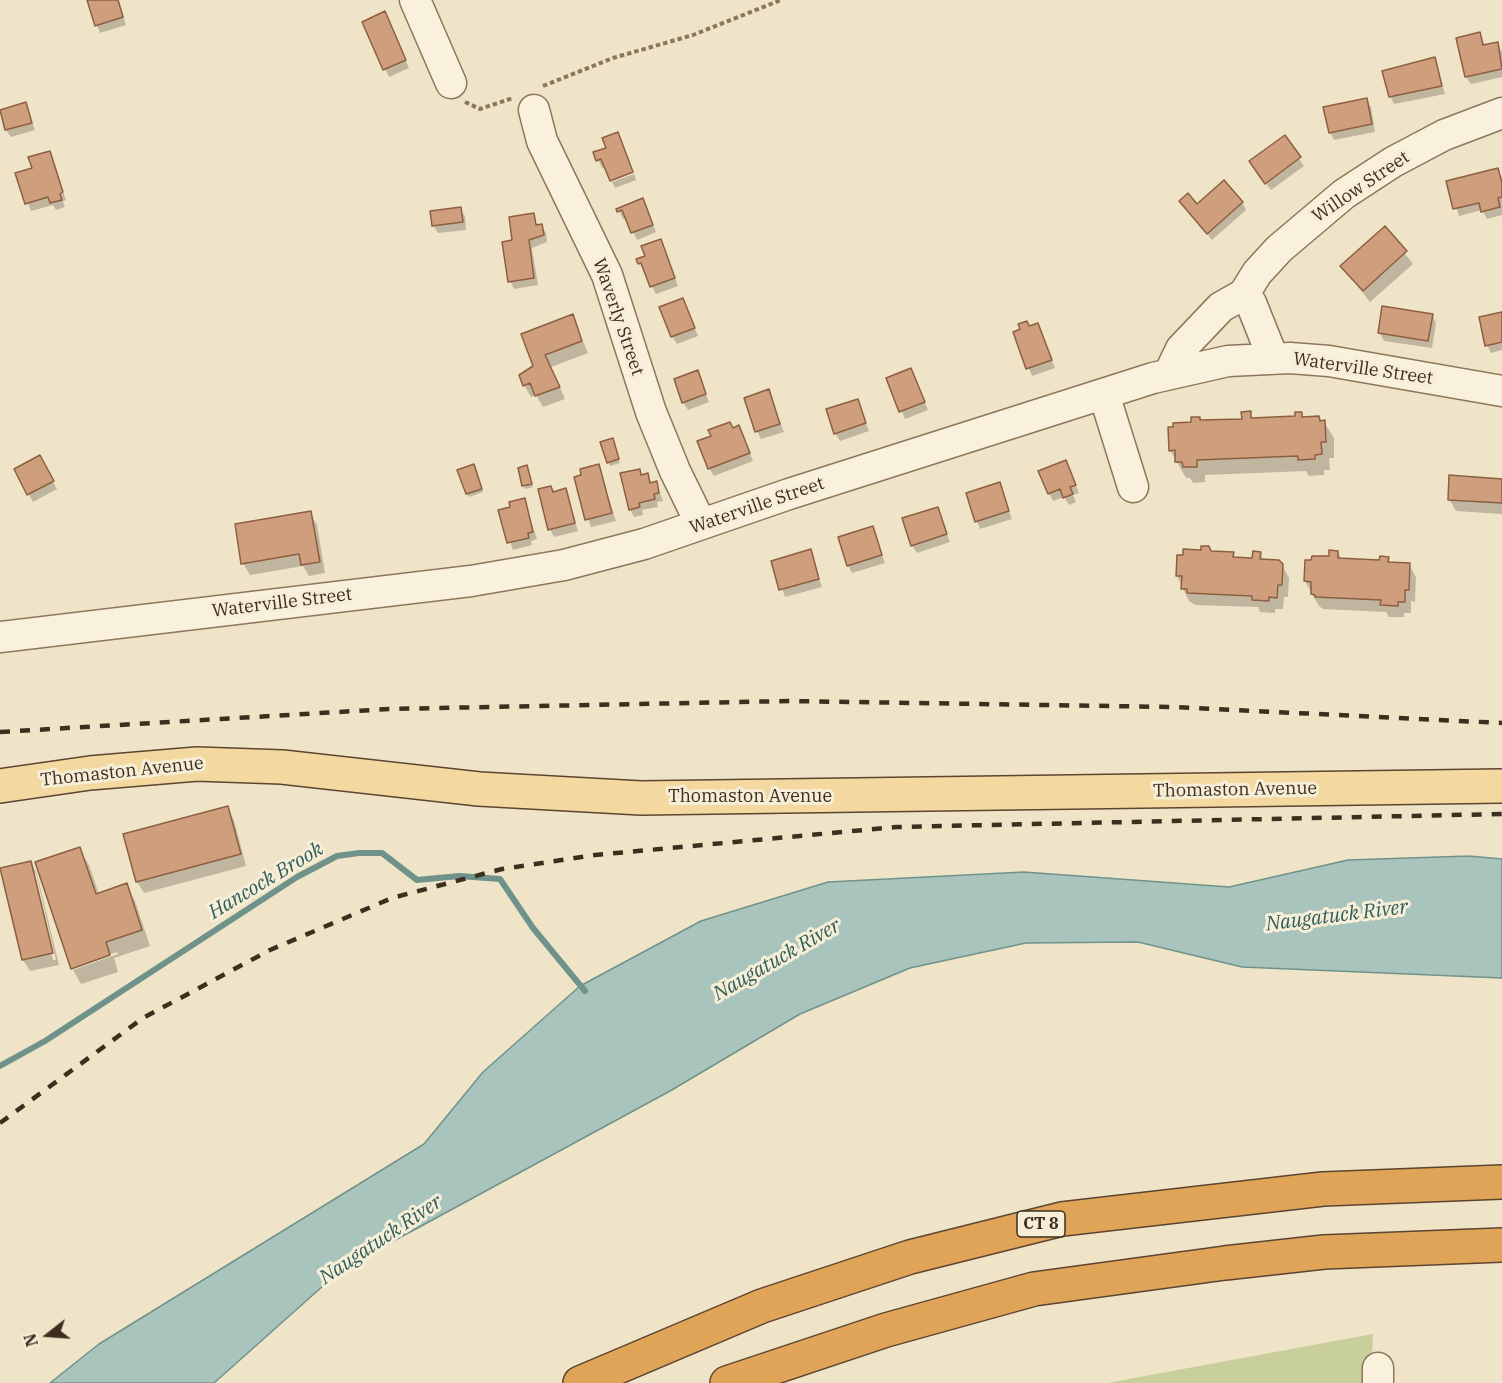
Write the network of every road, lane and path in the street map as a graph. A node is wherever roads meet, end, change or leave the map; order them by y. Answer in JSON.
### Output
{"nodes":[{"id":1,"x":415,"y":0,"type":"edge"},
{"id":2,"x":781,"y":0,"type":"edge"},
{"id":3,"x":451,"y":82,"type":"joint"},
{"id":4,"x":529,"y":98,"type":"junction"},
{"id":5,"x":1502,"y":113,"type":"edge"},
{"id":6,"x":1244,"y":294,"type":"junction"},
{"id":7,"x":1273,"y":358,"type":"junction"},
{"id":8,"x":1169,"y":374,"type":"junction"},
{"id":9,"x":1502,"y":391,"type":"edge"},
{"id":10,"x":1104,"y":394,"type":"junction"},
{"id":11,"x":1133,"y":488,"type":"dead end"},
{"id":12,"x":701,"y":524,"type":"junction"},
{"id":13,"x":0,"y":637,"type":"edge"},
{"id":14,"x":0,"y":786,"type":"edge"},
{"id":15,"x":1502,"y":786,"type":"edge"},
{"id":16,"x":1502,"y":1182,"type":"edge"},
{"id":17,"x":1502,"y":1245,"type":"edge"},
{"id":18,"x":1225,"y":1263,"type":"junction"},
{"id":19,"x":579,"y":1383,"type":"edge"},
{"id":20,"x":727,"y":1383,"type":"edge"},
{"id":21,"x":793,"y":1383,"type":"edge"}],
"edges":[{"from":1,"to":3,"type":"street"},
{"from":2,"to":4,"type":"path"},
{"from":3,"to":4,"type":"path"},
{"from":4,"to":12,"type":"street","name":"Waverly Street"},
{"from":5,"to":6,"type":"street","name":"Willow Street"},
{"from":6,"to":7,"type":"street"},
{"from":6,"to":8,"type":"street","name":"Willow Street"},
{"from":7,"to":8,"type":"street","name":"Waterville Street"},
{"from":7,"to":9,"type":"street","name":"Waterville Street"},
{"from":8,"to":10,"type":"street","name":"Waterville Street"},
{"from":10,"to":11,"type":"street"},
{"from":10,"to":12,"type":"street","name":"Waterville Street"},
{"from":12,"to":13,"type":"street","name":"Waterville Street"},
{"from":14,"to":15,"type":"main road","name":"Thomaston Avenue"},
{"from":16,"to":19,"type":"highway","number":"CT 8"},
{"from":17,"to":18,"type":"highway"},
{"from":18,"to":20,"type":"highway"},
{"from":18,"to":21,"type":"highway"}]}
